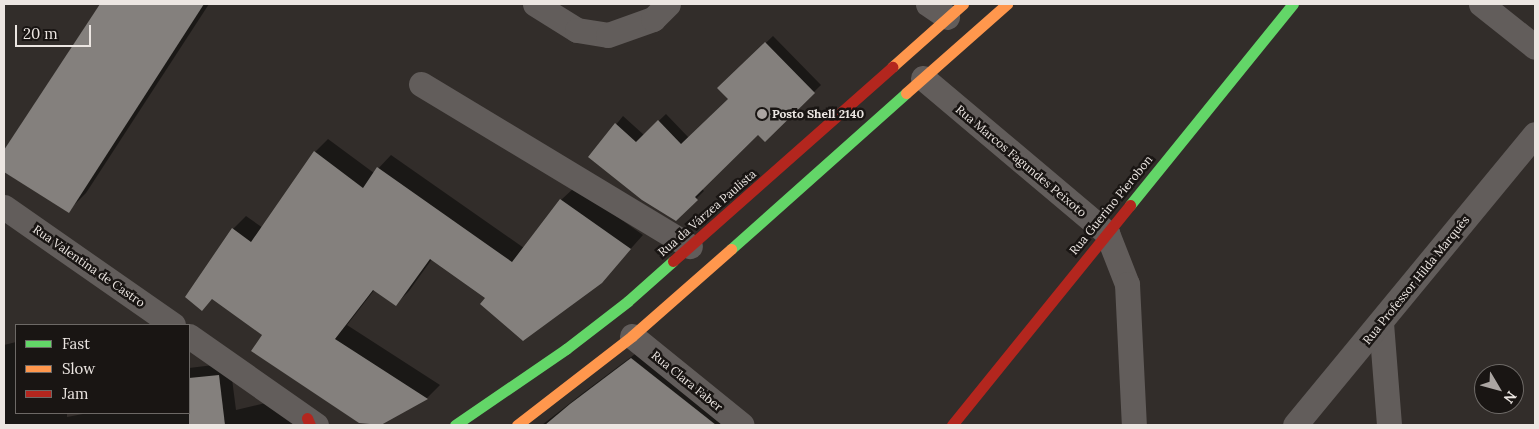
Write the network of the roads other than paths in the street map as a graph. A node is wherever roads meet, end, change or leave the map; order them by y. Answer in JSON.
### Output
{"nodes":[{"id":1,"x":535,"y":4,"type":"edge"},
{"id":2,"x":668,"y":4,"type":"edge"},
{"id":3,"x":1007,"y":4,"type":"edge"},
{"id":4,"x":1293,"y":4,"type":"edge"},
{"id":5,"x":1481,"y":4,"type":"edge"},
{"id":6,"x":946,"y":8,"type":"edge"},
{"id":7,"x":1535,"y":47,"type":"edge"},
{"id":8,"x":923,"y":78,"type":"junction"},
{"id":9,"x":421,"y":84,"type":"dead end"},
{"id":10,"x":1535,"y":134,"type":"edge"},
{"id":11,"x":4,"y":207,"type":"edge"},
{"id":12,"x":1107,"y":232,"type":"junction"},
{"id":13,"x":690,"y":246,"type":"junction"},
{"id":14,"x":1381,"y":323,"type":"junction"},
{"id":15,"x":172,"y":324,"type":"edge"},
{"id":16,"x":632,"y":336,"type":"junction"},
{"id":17,"x":190,"y":337,"type":"edge"},
{"id":18,"x":311,"y":423,"type":"edge"},
{"id":19,"x":455,"y":425,"type":"edge"},
{"id":20,"x":518,"y":425,"type":"edge"},
{"id":21,"x":742,"y":425,"type":"edge"},
{"id":22,"x":952,"y":425,"type":"edge"},
{"id":23,"x":1134,"y":425,"type":"edge"},
{"id":24,"x":1295,"y":425,"type":"edge"},
{"id":25,"x":1389,"y":425,"type":"edge"}],
"edges":[{"from":1,"to":2,"type":"street"},
{"from":3,"to":8,"type":"main road"},
{"from":4,"to":12,"type":"main road","name":"Rua Guerino Pierobon"},
{"from":5,"to":7,"type":"street"},
{"from":6,"to":13,"type":"main road","name":"Rua da Várzea Paulista"},
{"from":8,"to":12,"type":"street","name":"Rua Marcos Fagundes Peixoto"},
{"from":8,"to":16,"type":"main road"},
{"from":9,"to":13,"type":"street"},
{"from":10,"to":14,"type":"street","name":"Rua Professor Hilda Marquês"},
{"from":11,"to":15,"type":"street","name":"Rua Valentina de Castro"},
{"from":12,"to":22,"type":"main road","name":"Rua Guerino Pierobon"},
{"from":12,"to":23,"type":"street","name":"Rua Marcos Fagundes Peixoto"},
{"from":13,"to":19,"type":"main road","name":"Rua da Várzea Paulista"},
{"from":14,"to":24,"type":"street","name":"Rua Professor Hilda Marquês"},
{"from":14,"to":25,"type":"street"},
{"from":16,"to":20,"type":"main road"},
{"from":16,"to":21,"type":"street","name":"Rua Clara Faber"},
{"from":17,"to":18,"type":"street"}]}
